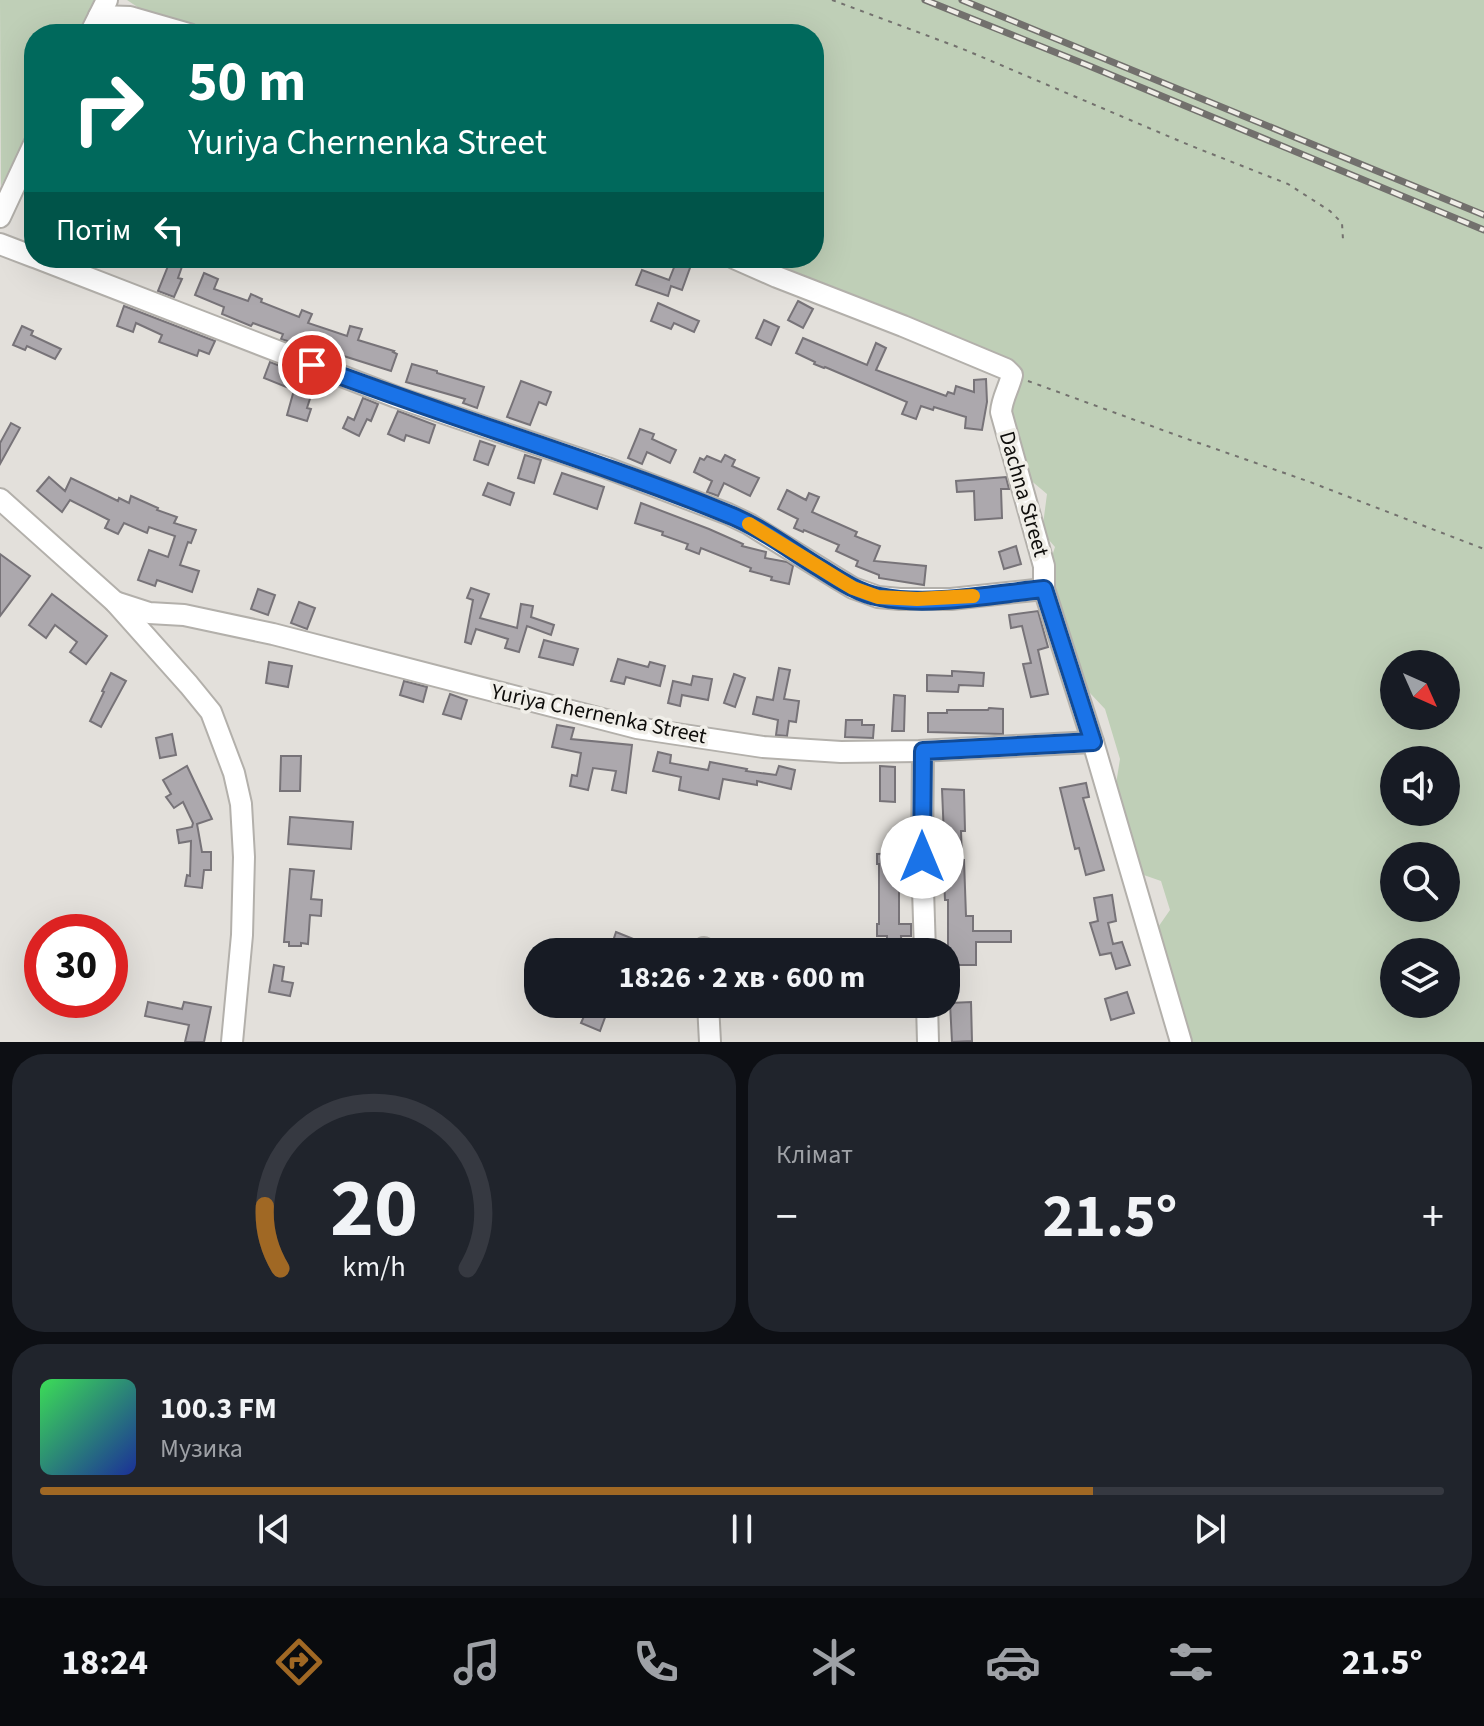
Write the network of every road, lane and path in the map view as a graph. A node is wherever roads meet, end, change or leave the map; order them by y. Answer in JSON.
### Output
{"nodes":[{"id":1,"x":832,"y":0,"type":"edge"},
{"id":2,"x":98,"y":17,"type":"edge"},
{"id":3,"x":154,"y":24,"type":"edge"},
{"id":4,"x":24,"y":165,"type":"edge"},
{"id":5,"x":0,"y":217,"type":"edge"},
{"id":6,"x":1343,"y":240,"type":"dead end"},
{"id":7,"x":0,"y":244,"type":"edge"},
{"id":8,"x":24,"y":253,"type":"edge"},
{"id":9,"x":64,"y":268,"type":"edge"},
{"id":10,"x":757,"y":268,"type":"edge"},
{"id":11,"x":1012,"y":375,"type":"junction"},
{"id":12,"x":0,"y":499,"type":"edge"},
{"id":13,"x":1484,"y":549,"type":"edge"},
{"id":14,"x":1044,"y":589,"type":"junction"},
{"id":15,"x":115,"y":602,"type":"junction"},
{"id":16,"x":1093,"y":742,"type":"junction"},
{"id":17,"x":923,"y":751,"type":"junction"},
{"id":18,"x":925,"y":938,"type":"edge"},
{"id":19,"x":709,"y":1018,"type":"edge"},
{"id":20,"x":927,"y":1018,"type":"edge"},
{"id":21,"x":232,"y":1042,"type":"edge"},
{"id":22,"x":710,"y":1042,"type":"edge"},
{"id":23,"x":928,"y":1042,"type":"edge"},
{"id":24,"x":1181,"y":1042,"type":"edge"}],
"edges":[{"from":1,"to":6,"type":"path"},
{"from":2,"to":3,"type":"street"},
{"from":4,"to":5,"type":"street"},
{"from":7,"to":8,"type":"street"},
{"from":9,"to":14,"type":"street"},
{"from":10,"to":11,"type":"street"},
{"from":11,"to":13,"type":"path"},
{"from":11,"to":14,"type":"street","name":"Dachna Street"},
{"from":12,"to":15,"type":"street"},
{"from":14,"to":16,"type":"street","name":"Dachna Street"},
{"from":15,"to":17,"type":"street","name":"Yuriya Chernenka Street"},
{"from":15,"to":21,"type":"street"},
{"from":16,"to":17,"type":"street","name":"Yuriya Chernenka Street"},
{"from":16,"to":24,"type":"street","name":"Dachna Street"},
{"from":17,"to":18,"type":"street"},
{"from":19,"to":22,"type":"street"},
{"from":20,"to":23,"type":"street"}]}
